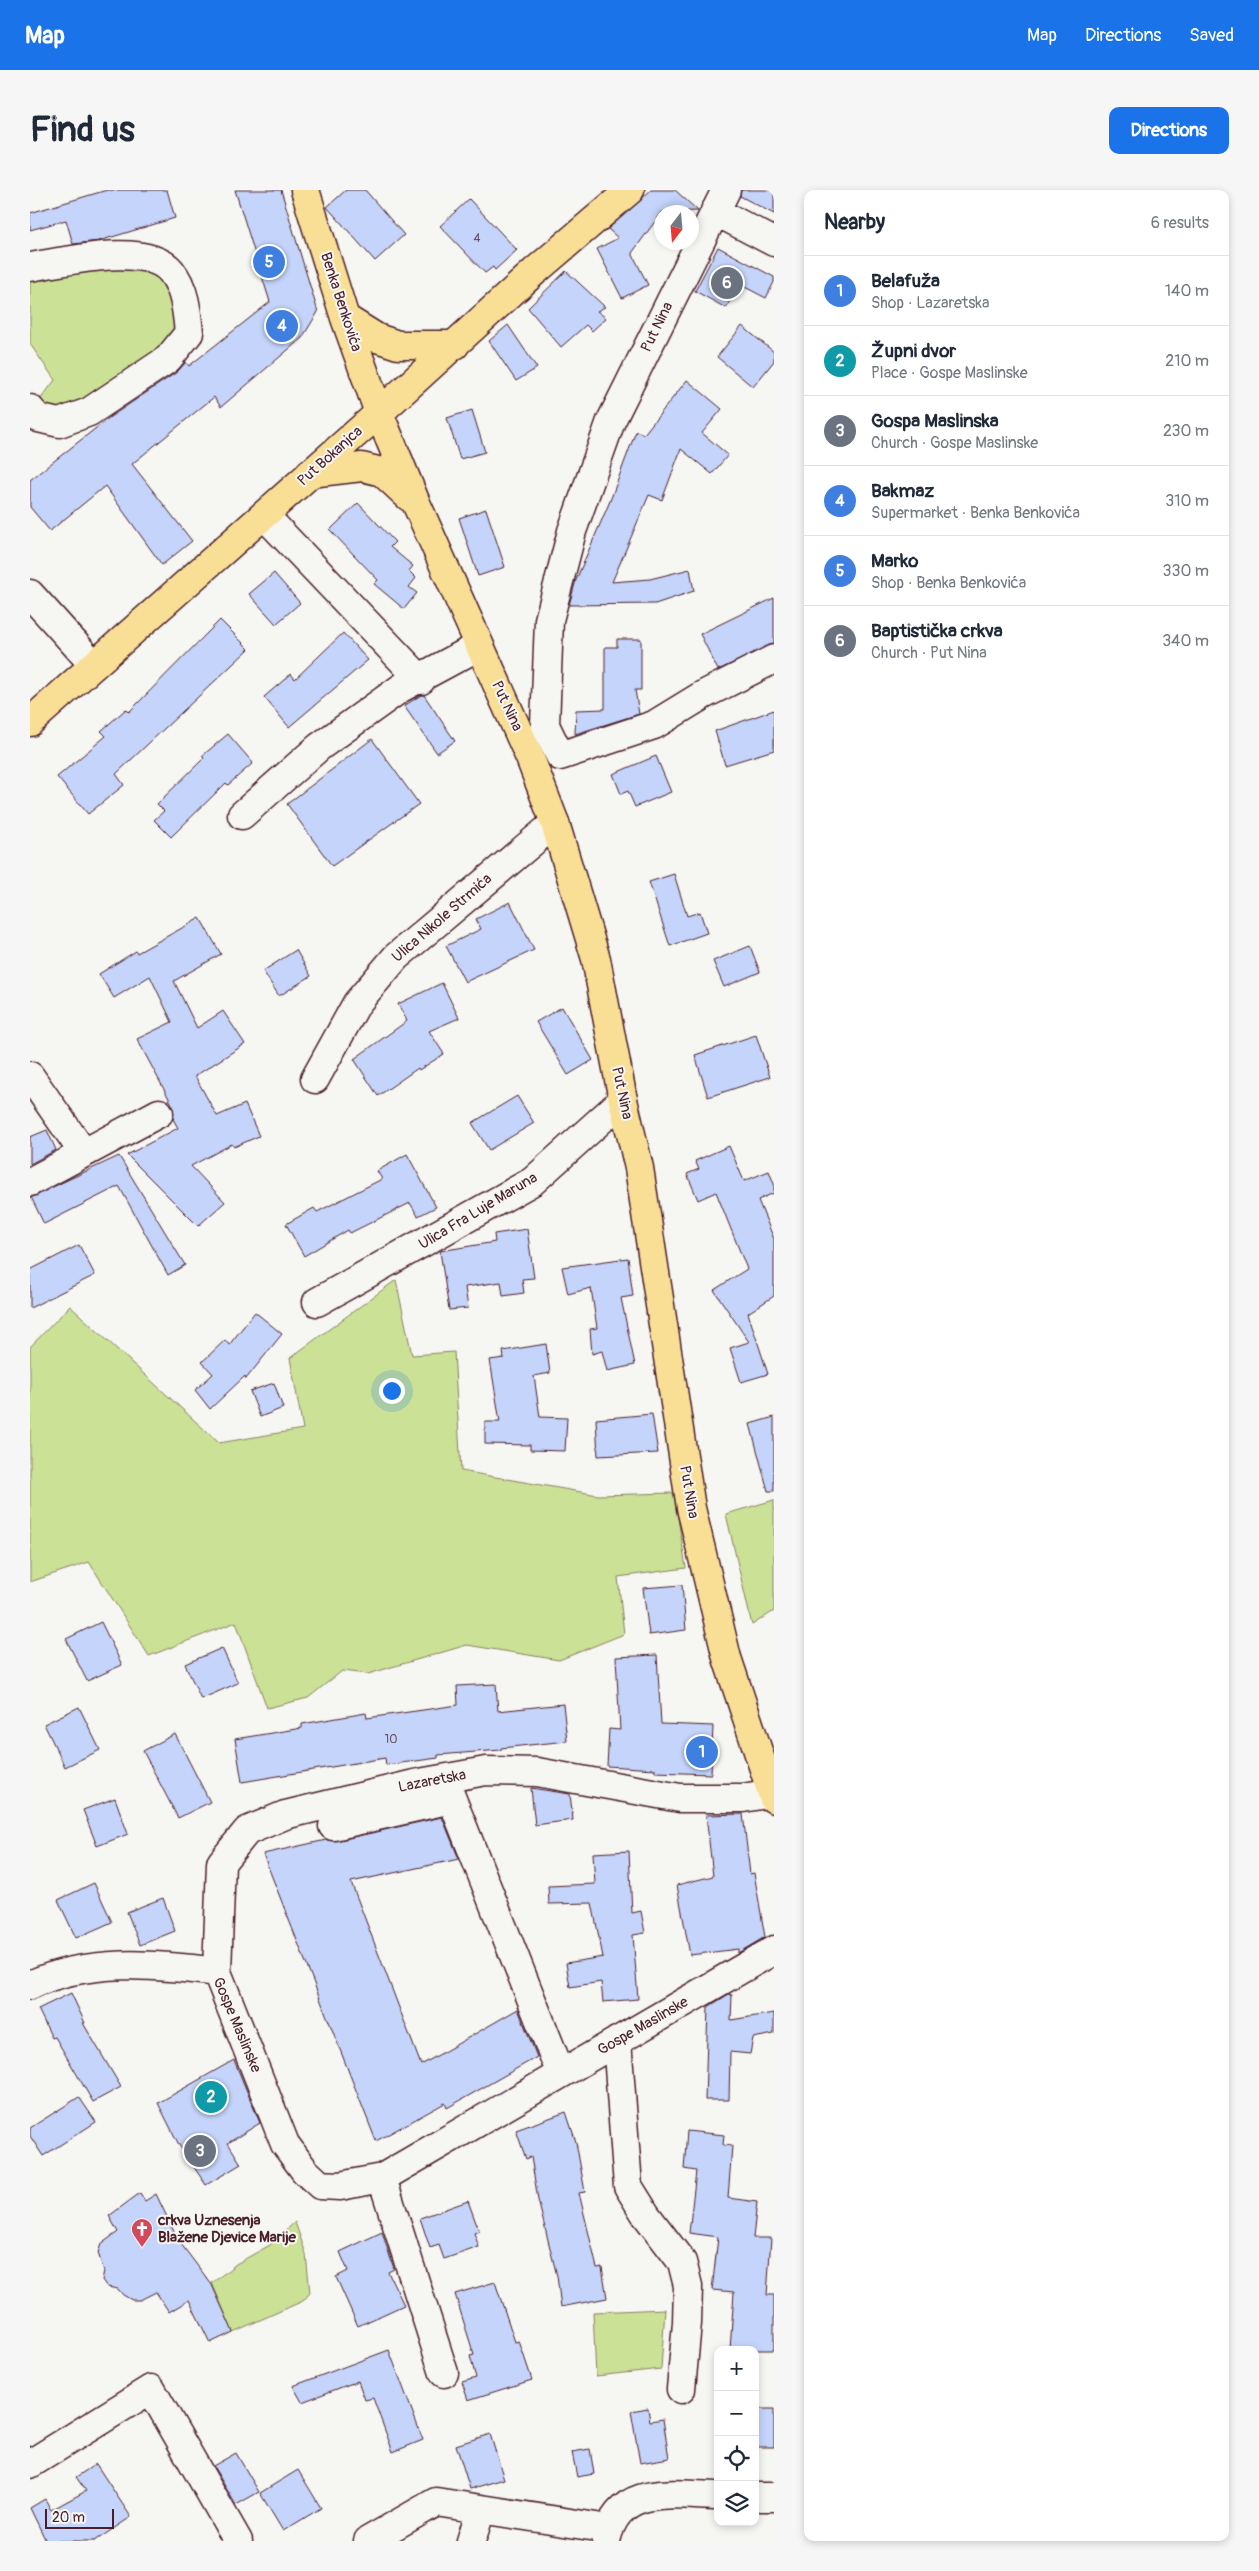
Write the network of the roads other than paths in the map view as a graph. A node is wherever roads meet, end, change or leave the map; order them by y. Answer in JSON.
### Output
{"nodes":[{"id":1,"x":305,"y":190,"type":"edge"},
{"id":2,"x":630,"y":190,"type":"edge"},
{"id":3,"x":720,"y":201,"type":"edge"},
{"id":4,"x":774,"y":242,"type":"edge"},
{"id":5,"x":30,"y":267,"type":"edge"},
{"id":6,"x":345,"y":318,"type":"junction"},
{"id":7,"x":454,"y":345,"type":"junction"},
{"id":8,"x":30,"y":409,"type":"edge"},
{"id":9,"x":379,"y":413,"type":"junction"},
{"id":10,"x":310,"y":473,"type":"junction"},
{"id":11,"x":416,"y":503,"type":"junction"},
{"id":12,"x":264,"y":515,"type":"junction"},
{"id":13,"x":30,"y":594,"type":"edge"},
{"id":14,"x":479,"y":646,"type":"junction"},
{"id":15,"x":774,"y":659,"type":"edge"},
{"id":16,"x":94,"y":665,"type":"junction"},
{"id":17,"x":421,"y":680,"type":"junction"},
{"id":18,"x":30,"y":722,"type":"edge"},
{"id":19,"x":242,"y":815,"type":"dead end"},
{"id":20,"x":555,"y":823,"type":"junction"},
{"id":21,"x":30,"y":1076,"type":"edge"},
{"id":22,"x":315,"y":1079,"type":"dead end"},
{"id":23,"x":623,"y":1100,"type":"junction"},
{"id":24,"x":159,"y":1113,"type":"dead end"},
{"id":25,"x":83,"y":1152,"type":"junction"},
{"id":26,"x":30,"y":1182,"type":"edge"},
{"id":27,"x":317,"y":1302,"type":"dead end"},
{"id":28,"x":448,"y":1789,"type":"junction"},
{"id":29,"x":773,"y":1796,"type":"edge"},
{"id":30,"x":333,"y":1826,"type":"dead end"},
{"id":31,"x":774,"y":1950,"type":"edge"},
{"id":32,"x":217,"y":1972,"type":"junction"},
{"id":33,"x":30,"y":1985,"type":"edge"},
{"id":34,"x":617,"y":2041,"type":"junction"},
{"id":35,"x":561,"y":2074,"type":"junction"},
{"id":36,"x":382,"y":2178,"type":"junction"},
{"id":37,"x":444,"y":2373,"type":"dead end"},
{"id":38,"x":681,"y":2389,"type":"dead end"},
{"id":39,"x":30,"y":2464,"type":"edge"},
{"id":40,"x":714,"y":2496,"type":"edge"},
{"id":41,"x":759,"y":2497,"type":"edge"},
{"id":42,"x":774,"y":2497,"type":"edge"},
{"id":43,"x":480,"y":2509,"type":"junction"},
{"id":44,"x":607,"y":2535,"type":"edge"},
{"id":45,"x":238,"y":2541,"type":"edge"},
{"id":46,"x":368,"y":2541,"type":"edge"},
{"id":47,"x":471,"y":2541,"type":"edge"}],
"edges":[{"from":1,"to":6,"type":"main road","name":"Benka Benkovića"},
{"from":2,"to":7,"type":"main road","name":"Put Bokanjca"},
{"from":3,"to":4,"type":"street"},
{"from":3,"to":15,"type":"street","name":"Put Nina"},
{"from":5,"to":8,"type":"street"},
{"from":6,"to":7,"type":"main road"},
{"from":6,"to":9,"type":"main road","name":"Benka Benkovića"},
{"from":7,"to":9,"type":"main road","name":"Put Bokanjca"},
{"from":9,"to":10,"type":"main road","name":"Put Bokanjca"},
{"from":9,"to":11,"type":"main road","name":"Put Nina"},
{"from":10,"to":11,"type":"main road"},
{"from":10,"to":12,"type":"main road","name":"Put Bokanjca"},
{"from":11,"to":14,"type":"main road","name":"Put Nina"},
{"from":12,"to":16,"type":"main road","name":"Put Bokanjca"},
{"from":12,"to":17,"type":"street"},
{"from":13,"to":16,"type":"street"},
{"from":14,"to":17,"type":"street"},
{"from":14,"to":20,"type":"main road","name":"Put Nina"},
{"from":16,"to":18,"type":"main road","name":"Put Bokanjca"},
{"from":17,"to":19,"type":"street"},
{"from":20,"to":22,"type":"street","name":"Ulica Nikole Strmića"},
{"from":20,"to":23,"type":"main road","name":"Put Nina"},
{"from":21,"to":25,"type":"street"},
{"from":23,"to":27,"type":"street","name":"Ulica Fra Luje Maruna"},
{"from":23,"to":29,"type":"main road","name":"Put Nina"},
{"from":24,"to":25,"type":"street"},
{"from":25,"to":26,"type":"street"},
{"from":28,"to":29,"type":"street","name":"Lazaretska"},
{"from":28,"to":30,"type":"street"},
{"from":28,"to":32,"type":"street","name":"Lazaretska"},
{"from":28,"to":35,"type":"street"},
{"from":31,"to":34,"type":"street","name":"Gospe Maslinske"},
{"from":32,"to":33,"type":"street","name":"Gospe Maslinske"},
{"from":32,"to":36,"type":"street","name":"Gospe Maslinske"},
{"from":34,"to":35,"type":"street","name":"Gospe Maslinske"},
{"from":34,"to":38,"type":"street"},
{"from":35,"to":36,"type":"street","name":"Gospe Maslinske"},
{"from":36,"to":37,"type":"street"},
{"from":39,"to":45,"type":"street"},
{"from":40,"to":44,"type":"street"},
{"from":41,"to":42,"type":"street"},
{"from":43,"to":44,"type":"street"},
{"from":43,"to":46,"type":"street"},
{"from":43,"to":47,"type":"street"}]}
